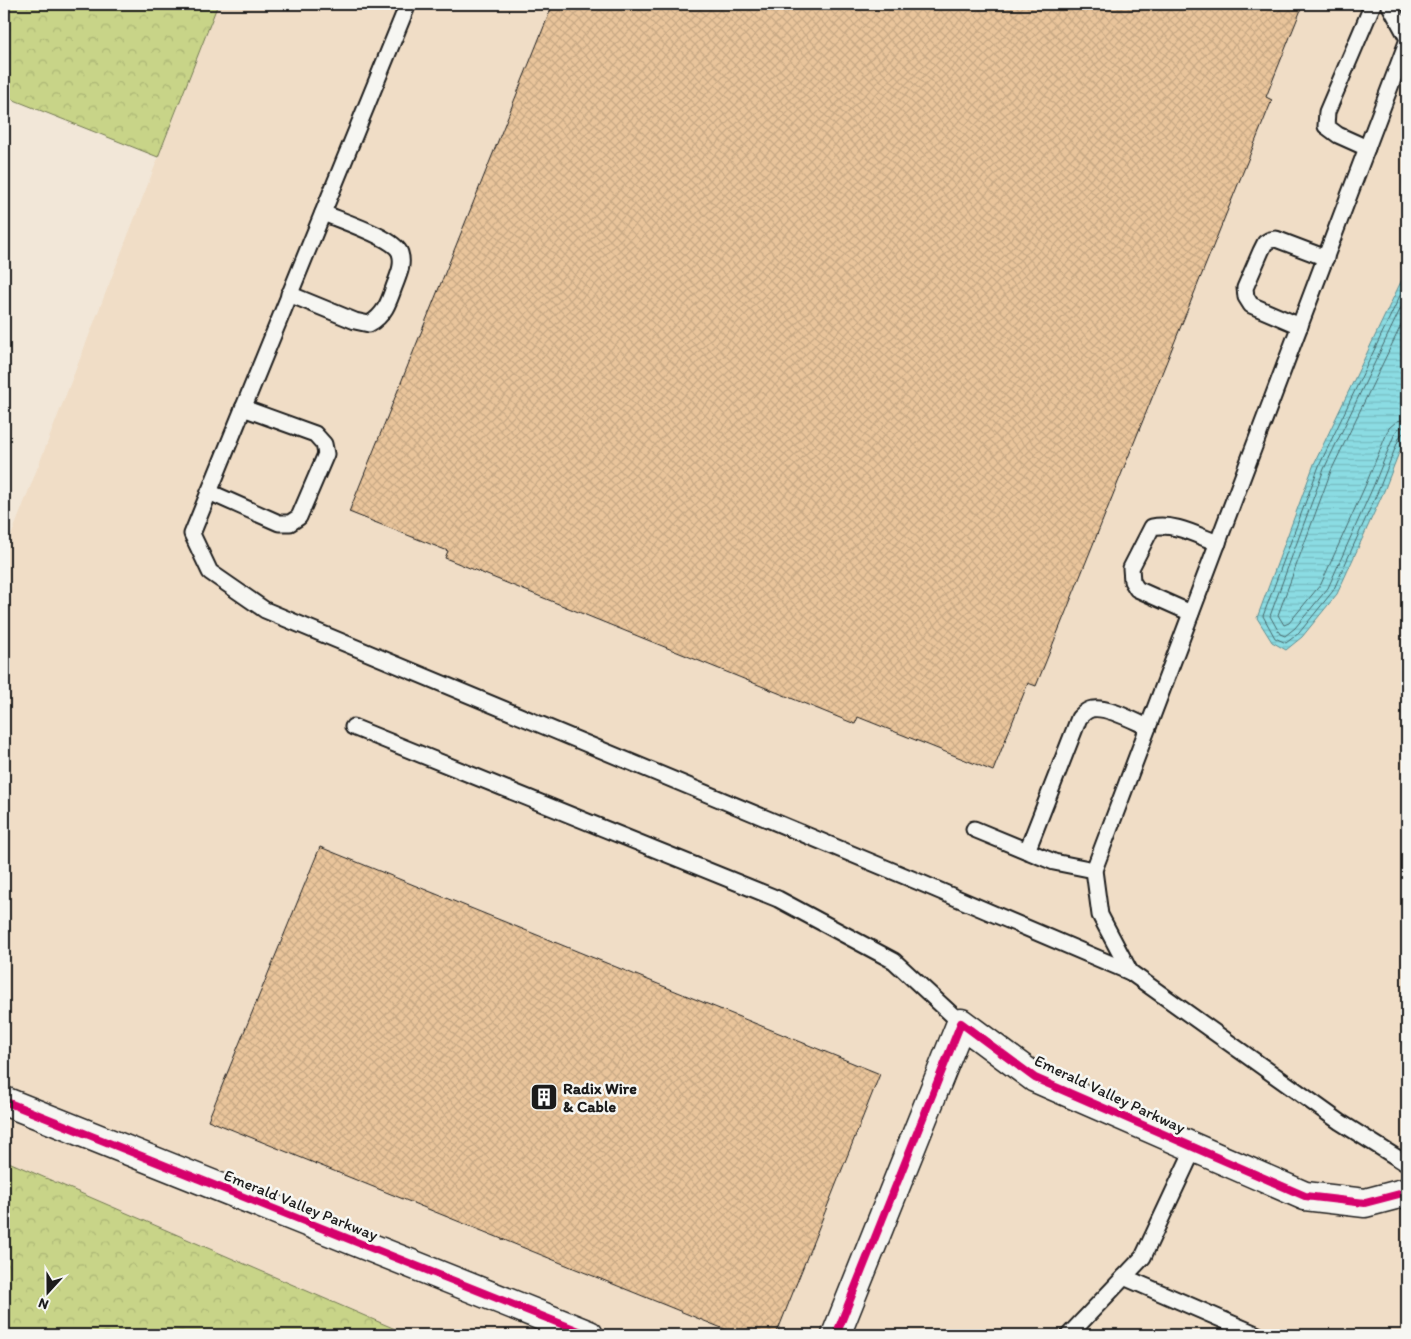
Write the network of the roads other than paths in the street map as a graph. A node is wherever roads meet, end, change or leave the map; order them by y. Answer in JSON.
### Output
{"nodes":[{"id":1,"x":408,"y":4,"type":"edge"},
{"id":2,"x":1373,"y":4,"type":"edge"},
{"id":3,"x":1389,"y":4,"type":"edge"},
{"id":4,"x":1407,"y":37,"type":"edge"},
{"id":5,"x":1407,"y":42,"type":"edge"},
{"id":6,"x":1367,"y":148,"type":"junction"},
{"id":7,"x":323,"y":213,"type":"junction"},
{"id":8,"x":1326,"y":258,"type":"junction"},
{"id":9,"x":290,"y":294,"type":"junction"},
{"id":10,"x":1300,"y":326,"type":"junction"},
{"id":11,"x":243,"y":408,"type":"junction"},
{"id":12,"x":209,"y":492,"type":"junction"},
{"id":13,"x":1218,"y":543,"type":"junction"},
{"id":14,"x":1191,"y":613,"type":"junction"},
{"id":15,"x":353,"y":727,"type":"dead end"},
{"id":16,"x":1148,"y":727,"type":"junction"},
{"id":17,"x":974,"y":829,"type":"dead end"},
{"id":18,"x":1027,"y":851,"type":"junction"},
{"id":19,"x":1094,"y":870,"type":"junction"},
{"id":20,"x":1130,"y":972,"type":"junction"},
{"id":21,"x":961,"y":1023,"type":"junction"},
{"id":22,"x":4,"y":1100,"type":"edge"},
{"id":23,"x":1194,"y":1148,"type":"junction"},
{"id":24,"x":1407,"y":1164,"type":"edge"},
{"id":25,"x":1407,"y":1192,"type":"edge"},
{"id":26,"x":1124,"y":1277,"type":"junction"},
{"id":27,"x":588,"y":1335,"type":"edge"},
{"id":28,"x":836,"y":1335,"type":"edge"},
{"id":29,"x":1069,"y":1335,"type":"edge"},
{"id":30,"x":1258,"y":1335,"type":"edge"}],
"edges":[{"from":1,"to":7,"type":"lane"},
{"from":2,"to":6,"type":"lane"},
{"from":3,"to":4,"type":"lane"},
{"from":5,"to":6,"type":"lane"},
{"from":6,"to":8,"type":"lane"},
{"from":7,"to":9,"type":"lane"},
{"from":7,"to":9,"type":"lane"},
{"from":8,"to":10,"type":"lane"},
{"from":8,"to":10,"type":"lane"},
{"from":9,"to":11,"type":"lane"},
{"from":10,"to":13,"type":"lane"},
{"from":11,"to":12,"type":"lane"},
{"from":11,"to":12,"type":"lane"},
{"from":12,"to":20,"type":"lane"},
{"from":13,"to":14,"type":"lane"},
{"from":13,"to":14,"type":"lane"},
{"from":14,"to":16,"type":"lane"},
{"from":15,"to":21,"type":"lane"},
{"from":16,"to":18,"type":"lane"},
{"from":16,"to":19,"type":"lane"},
{"from":17,"to":18,"type":"lane"},
{"from":18,"to":19,"type":"lane"},
{"from":19,"to":20,"type":"lane"},
{"from":20,"to":24,"type":"lane"},
{"from":21,"to":23,"type":"street","name":"Emerald Valley Parkway"},
{"from":21,"to":28,"type":"street"},
{"from":22,"to":27,"type":"street","name":"Emerald Valley Parkway"},
{"from":23,"to":25,"type":"street","name":"Emerald Valley Parkway"},
{"from":23,"to":26,"type":"lane"},
{"from":26,"to":29,"type":"lane"},
{"from":26,"to":30,"type":"lane"}]}
